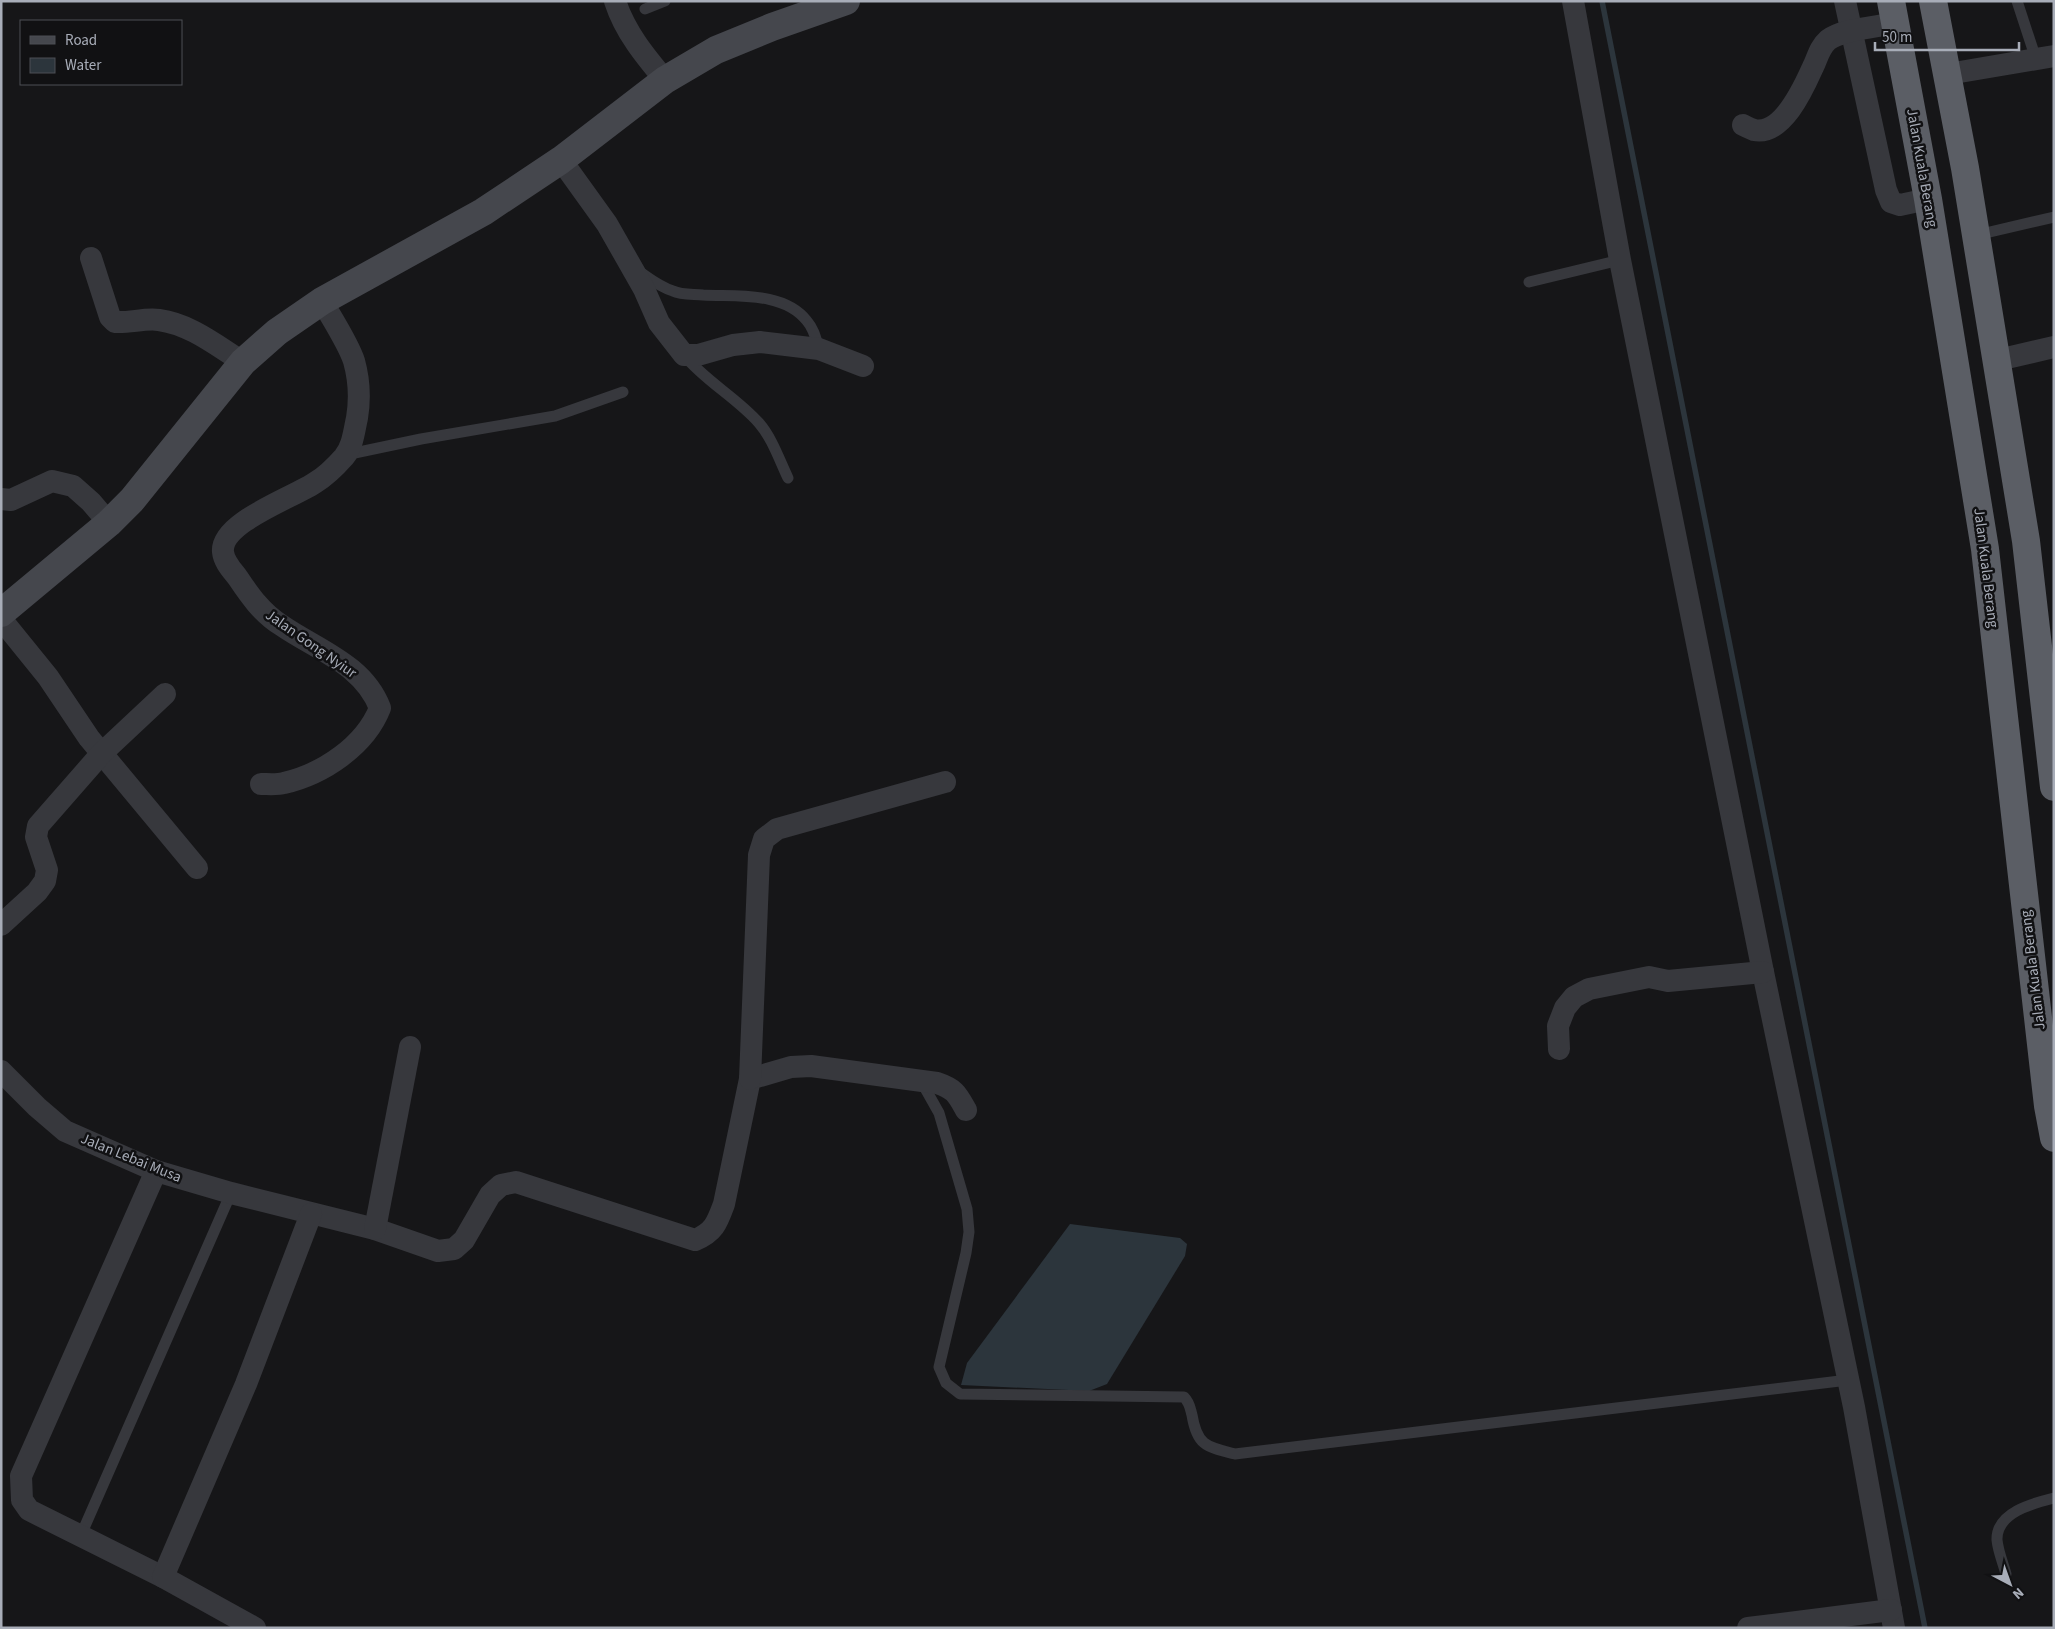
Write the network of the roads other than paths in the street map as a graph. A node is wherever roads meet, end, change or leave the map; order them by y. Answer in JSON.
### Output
{"nodes":[{"id":1,"x":615,"y":1,"type":"edge"},
{"id":2,"x":665,"y":1,"type":"edge"},
{"id":3,"x":846,"y":1,"type":"edge"},
{"id":4,"x":1573,"y":1,"type":"edge"},
{"id":5,"x":1846,"y":1,"type":"edge"},
{"id":6,"x":1933,"y":1,"type":"edge"},
{"id":7,"x":2017,"y":1,"type":"edge"},
{"id":8,"x":645,"y":9,"type":"dead end"},
{"id":9,"x":1893,"y":12,"type":"edge"},
{"id":10,"x":1853,"y":31,"type":"junction"},
{"id":11,"x":2045,"y":58,"type":"edge"},
{"id":12,"x":1948,"y":74,"type":"junction"},
{"id":13,"x":665,"y":80,"type":"junction"},
{"id":14,"x":1744,"y":125,"type":"dead end"},
{"id":15,"x":560,"y":160,"type":"junction"},
{"id":16,"x":1928,"y":198,"type":"junction"},
{"id":17,"x":2054,"y":217,"type":"edge"},
{"id":18,"x":1976,"y":235,"type":"junction"},
{"id":19,"x":91,"y":258,"type":"dead end"},
{"id":20,"x":1620,"y":260,"type":"junction"},
{"id":21,"x":630,"y":265,"type":"junction"},
{"id":22,"x":1529,"y":282,"type":"dead end"},
{"id":23,"x":322,"y":301,"type":"junction"},
{"id":24,"x":2054,"y":347,"type":"edge"},
{"id":25,"x":819,"y":349,"type":"junction"},
{"id":26,"x":684,"y":355,"type":"junction"},
{"id":27,"x":1998,"y":360,"type":"junction"},
{"id":28,"x":243,"y":362,"type":"junction"},
{"id":29,"x":863,"y":366,"type":"dead end"},
{"id":30,"x":623,"y":392,"type":"dead end"},
{"id":31,"x":345,"y":455,"type":"junction"},
{"id":32,"x":788,"y":478,"type":"dead end"},
{"id":33,"x":1,"y":499,"type":"edge"},
{"id":34,"x":109,"y":523,"type":"junction"},
{"id":35,"x":1,"y":613,"type":"edge"},
{"id":36,"x":1,"y":619,"type":"edge"},
{"id":37,"x":2048,"y":682,"type":"edge"},
{"id":38,"x":165,"y":694,"type":"dead end"},
{"id":39,"x":101,"y":754,"type":"junction"},
{"id":40,"x":945,"y":782,"type":"dead end"},
{"id":41,"x":261,"y":784,"type":"dead end"},
{"id":42,"x":2054,"y":787,"type":"edge"},
{"id":43,"x":197,"y":868,"type":"dead end"},
{"id":44,"x":1,"y":925,"type":"edge"},
{"id":45,"x":1762,"y":972,"type":"junction"},
{"id":46,"x":410,"y":1047,"type":"dead end"},
{"id":47,"x":1560,"y":1049,"type":"dead end"},
{"id":48,"x":1,"y":1071,"type":"edge"},
{"id":49,"x":750,"y":1079,"type":"junction"},
{"id":50,"x":922,"y":1081,"type":"junction"},
{"id":51,"x":966,"y":1110,"type":"dead end"},
{"id":52,"x":2054,"y":1138,"type":"edge"},
{"id":53,"x":156,"y":1171,"type":"junction"},
{"id":54,"x":231,"y":1193,"type":"junction"},
{"id":55,"x":311,"y":1214,"type":"junction"},
{"id":56,"x":375,"y":1229,"type":"junction"},
{"id":57,"x":1848,"y":1380,"type":"junction"},
{"id":58,"x":2054,"y":1498,"type":"edge"},
{"id":59,"x":81,"y":1535,"type":"junction"},
{"id":60,"x":2006,"y":1574,"type":"dead end"},
{"id":61,"x":163,"y":1577,"type":"junction"},
{"id":62,"x":1893,"y":1619,"type":"edge"},
{"id":63,"x":256,"y":1628,"type":"edge"},
{"id":64,"x":1748,"y":1628,"type":"edge"}],
"edges":[{"from":1,"to":13,"type":"street"},
{"from":2,"to":8,"type":"lane"},
{"from":3,"to":13,"type":"main road"},
{"from":4,"to":20,"type":"street"},
{"from":5,"to":10,"type":"street"},
{"from":6,"to":12,"type":"highway"},
{"from":7,"to":11,"type":"lane"},
{"from":9,"to":10,"type":"street"},
{"from":9,"to":16,"type":"highway","name":"Jalan Kuala Berang"},
{"from":10,"to":14,"type":"street"},
{"from":10,"to":16,"type":"street"},
{"from":11,"to":12,"type":"street"},
{"from":12,"to":18,"type":"highway"},
{"from":13,"to":15,"type":"main road"},
{"from":15,"to":21,"type":"street"},
{"from":15,"to":23,"type":"main road"},
{"from":16,"to":52,"type":"highway","name":"Jalan Kuala Berang"},
{"from":17,"to":18,"type":"lane"},
{"from":18,"to":27,"type":"highway"},
{"from":19,"to":28,"type":"street"},
{"from":20,"to":22,"type":"lane"},
{"from":20,"to":45,"type":"street"},
{"from":21,"to":25,"type":"lane"},
{"from":21,"to":26,"type":"street"},
{"from":23,"to":28,"type":"main road"},
{"from":23,"to":31,"type":"street","name":"Jalan Gong Nyiur"},
{"from":24,"to":27,"type":"street"},
{"from":25,"to":26,"type":"street"},
{"from":25,"to":29,"type":"street"},
{"from":26,"to":32,"type":"lane"},
{"from":27,"to":37,"type":"highway"},
{"from":28,"to":34,"type":"main road"},
{"from":30,"to":31,"type":"lane"},
{"from":31,"to":41,"type":"street","name":"Jalan Gong Nyiur"},
{"from":33,"to":34,"type":"street"},
{"from":34,"to":35,"type":"main road"},
{"from":36,"to":39,"type":"street"},
{"from":37,"to":42,"type":"highway"},
{"from":38,"to":39,"type":"street"},
{"from":39,"to":43,"type":"street"},
{"from":39,"to":44,"type":"street"},
{"from":40,"to":49,"type":"street"},
{"from":45,"to":47,"type":"street"},
{"from":45,"to":57,"type":"street"},
{"from":46,"to":56,"type":"street"},
{"from":48,"to":53,"type":"street","name":"Jalan Lebai Musa"},
{"from":49,"to":50,"type":"street"},
{"from":49,"to":56,"type":"street","name":"Jalan Lebai Musa"},
{"from":50,"to":51,"type":"street"},
{"from":50,"to":57,"type":"lane"},
{"from":53,"to":54,"type":"street","name":"Jalan Lebai Musa"},
{"from":53,"to":59,"type":"street"},
{"from":54,"to":55,"type":"street","name":"Jalan Lebai Musa"},
{"from":54,"to":59,"type":"lane"},
{"from":55,"to":56,"type":"street","name":"Jalan Lebai Musa"},
{"from":55,"to":61,"type":"street"},
{"from":57,"to":62,"type":"street"},
{"from":58,"to":60,"type":"lane"},
{"from":59,"to":61,"type":"street"},
{"from":61,"to":63,"type":"street"},
{"from":62,"to":64,"type":"street"}]}
